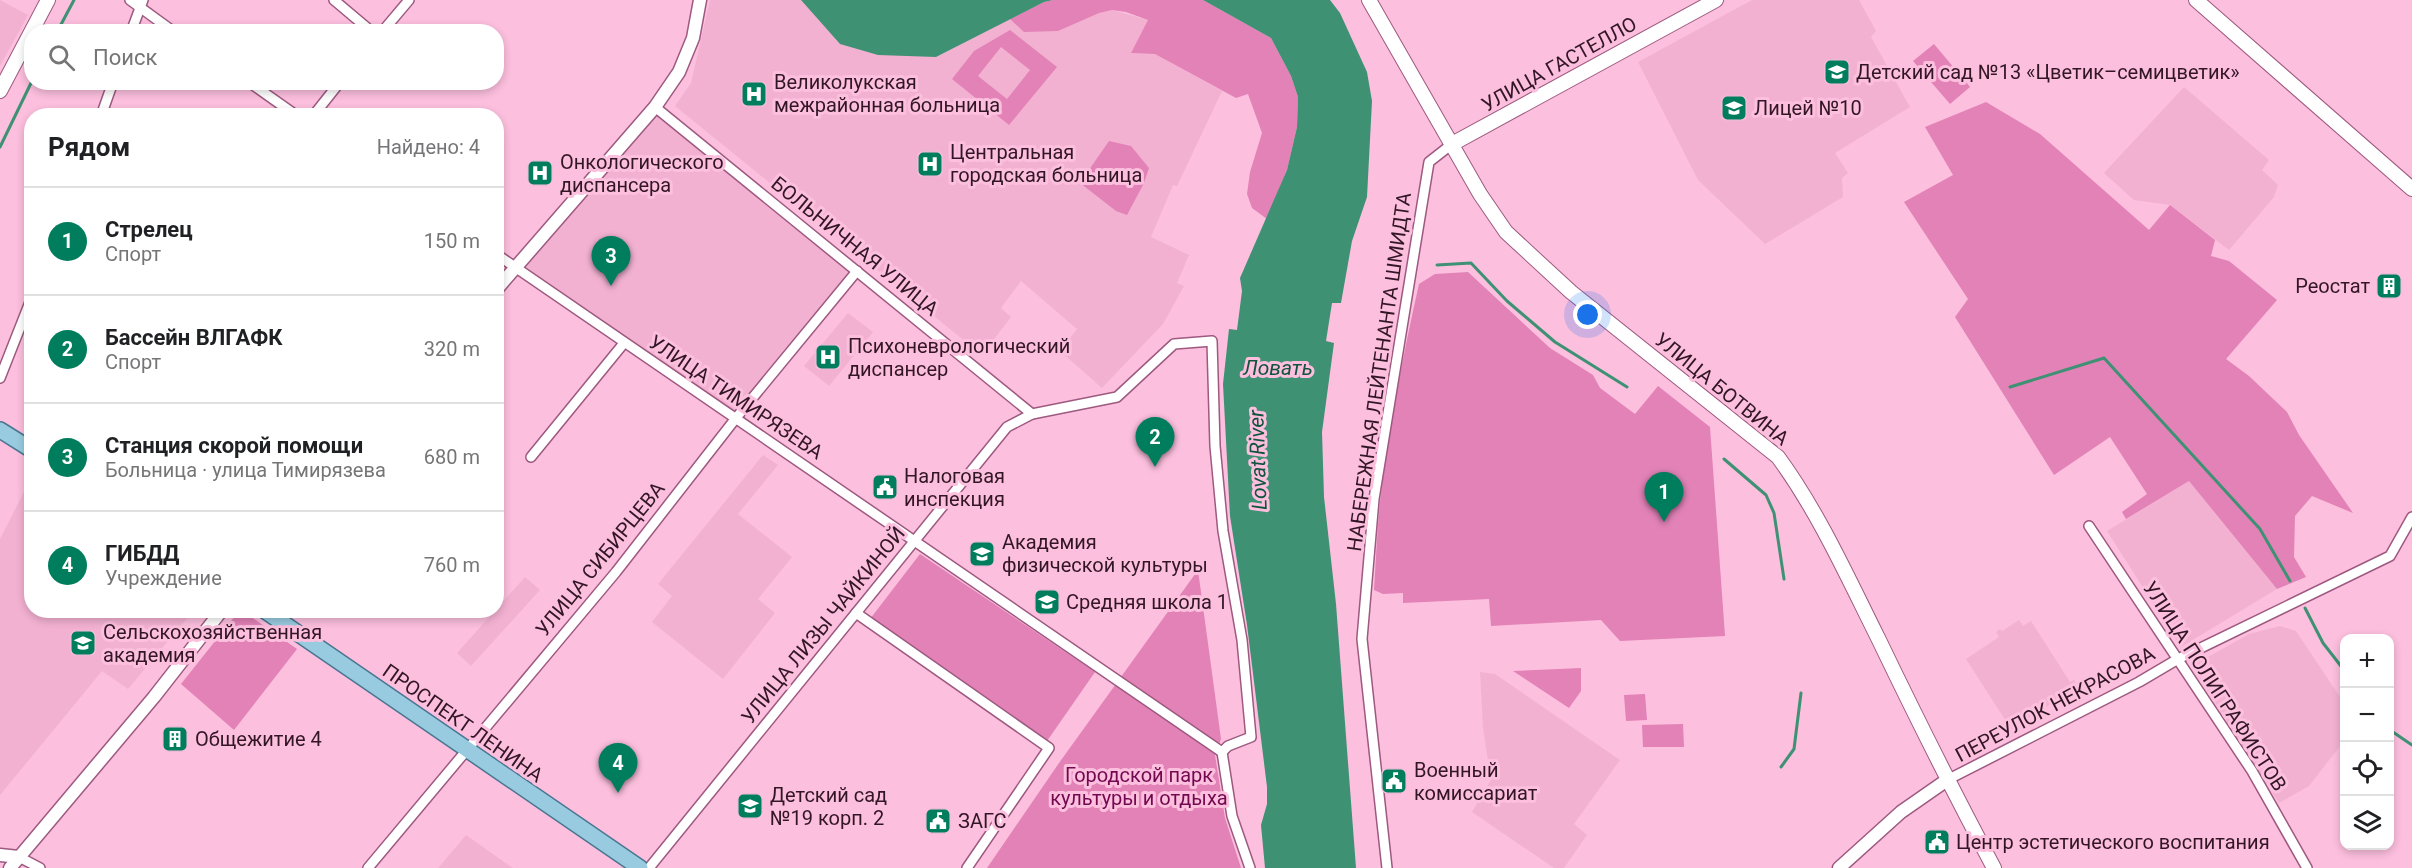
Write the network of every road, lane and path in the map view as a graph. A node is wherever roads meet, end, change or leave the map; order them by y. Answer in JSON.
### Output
{"nodes":[{"id":1,"x":48,"y":0,"type":"edge"},
{"id":2,"x":130,"y":0,"type":"edge"},
{"id":3,"x":334,"y":0,"type":"edge"},
{"id":4,"x":409,"y":0,"type":"edge"},
{"id":5,"x":700,"y":0,"type":"edge"},
{"id":6,"x":1369,"y":0,"type":"edge"},
{"id":7,"x":1716,"y":0,"type":"edge"},
{"id":8,"x":2196,"y":0,"type":"edge"},
{"id":9,"x":141,"y":4,"type":"edge"},
{"id":10,"x":35,"y":24,"type":"edge"},
{"id":11,"x":134,"y":24,"type":"edge"},
{"id":12,"x":165,"y":24,"type":"edge"},
{"id":13,"x":362,"y":24,"type":"edge"},
{"id":14,"x":389,"y":24,"type":"edge"},
{"id":15,"x":24,"y":46,"type":"edge"},
{"id":16,"x":109,"y":90,"type":"edge"},
{"id":17,"x":260,"y":90,"type":"edge"},
{"id":18,"x":334,"y":90,"type":"edge"},
{"id":19,"x":0,"y":91,"type":"edge"},
{"id":20,"x":655,"y":107,"type":"junction"},
{"id":21,"x":104,"y":108,"type":"edge"},
{"id":22,"x":286,"y":108,"type":"edge"},
{"id":23,"x":319,"y":108,"type":"edge"},
{"id":24,"x":1452,"y":144,"type":"junction"},
{"id":25,"x":2412,"y":189,"type":"edge"},
{"id":26,"x":504,"y":260,"type":"edge"},
{"id":27,"x":516,"y":268,"type":"junction"},
{"id":28,"x":857,"y":271,"type":"junction"},
{"id":29,"x":504,"y":281,"type":"edge"},
{"id":30,"x":24,"y":317,"type":"edge"},
{"id":31,"x":624,"y":343,"type":"junction"},
{"id":32,"x":0,"y":378,"type":"edge"},
{"id":33,"x":1032,"y":414,"type":"junction"},
{"id":34,"x":736,"y":418,"type":"junction"},
{"id":35,"x":0,"y":430,"type":"edge"},
{"id":36,"x":24,"y":445,"type":"edge"},
{"id":37,"x":531,"y":457,"type":"dead end"},
{"id":38,"x":2412,"y":517,"type":"edge"},
{"id":39,"x":2089,"y":526,"type":"dead end"},
{"id":40,"x":914,"y":541,"type":"junction"},
{"id":41,"x":856,"y":613,"type":"junction"},
{"id":42,"x":216,"y":618,"type":"edge"},
{"id":43,"x":275,"y":618,"type":"edge"},
{"id":44,"x":2178,"y":659,"type":"junction"},
{"id":45,"x":465,"y":750,"type":"junction"},
{"id":46,"x":1222,"y":752,"type":"junction"},
{"id":47,"x":1947,"y":780,"type":"junction"},
{"id":48,"x":0,"y":855,"type":"edge"},
{"id":49,"x":19,"y":857,"type":"junction"},
{"id":50,"x":10,"y":868,"type":"edge"},
{"id":51,"x":40,"y":868,"type":"edge"},
{"id":52,"x":368,"y":868,"type":"edge"},
{"id":53,"x":640,"y":868,"type":"edge"},
{"id":54,"x":649,"y":868,"type":"edge"},
{"id":55,"x":967,"y":868,"type":"edge"},
{"id":56,"x":1250,"y":868,"type":"edge"},
{"id":57,"x":1387,"y":868,"type":"edge"},
{"id":58,"x":1839,"y":868,"type":"edge"},
{"id":59,"x":1994,"y":868,"type":"edge"},
{"id":60,"x":2307,"y":868,"type":"edge"}],
"edges":[{"from":1,"to":10,"type":"main road"},
{"from":2,"to":9,"type":"street"},
{"from":3,"to":13,"type":"street"},
{"from":4,"to":14,"type":"street"},
{"from":5,"to":20,"type":"street"},
{"from":6,"to":24,"type":"main road","name":"УЛИЦА БОТВИНА"},
{"from":7,"to":24,"type":"main road","name":"УЛИЦА ГАСТЕЛЛО"},
{"from":8,"to":25,"type":"main road"},
{"from":9,"to":11,"type":"street"},
{"from":9,"to":12,"type":"street"},
{"from":15,"to":19,"type":"main road"},
{"from":16,"to":21,"type":"street"},
{"from":17,"to":22,"type":"street"},
{"from":18,"to":23,"type":"street"},
{"from":20,"to":27,"type":"street"},
{"from":20,"to":28,"type":"street","name":"БОЛЬНИЧНАЯ УЛИЦА"},
{"from":24,"to":47,"type":"main road","name":"УЛИЦА БОТВИНА"},
{"from":24,"to":57,"type":"street","name":"НАБЕРЕЖНАЯ ЛЕЙТЕНАНТА ШМИДТА"},
{"from":26,"to":27,"type":"street","name":"УЛИЦА ТИМИРЯЗЕВА"},
{"from":27,"to":29,"type":"street"},
{"from":27,"to":31,"type":"street","name":"УЛИЦА ТИМИРЯЗЕВА"},
{"from":28,"to":33,"type":"street","name":"БОЛЬНИЧНАЯ УЛИЦА"},
{"from":28,"to":34,"type":"street","name":"УЛИЦА СИБИРЦЕВА"},
{"from":30,"to":32,"type":"street"},
{"from":31,"to":34,"type":"street","name":"УЛИЦА ТИМИРЯЗЕВА"},
{"from":31,"to":37,"type":"street"},
{"from":33,"to":40,"type":"street","name":"УЛИЦА ЛИЗЫ ЧАЙКИНОЙ"},
{"from":33,"to":46,"type":"street","name":"УЛИЦА ЛИЗЫ ЧАЙКИНОЙ"},
{"from":34,"to":40,"type":"street","name":"УЛИЦА ТИМИРЯЗЕВА"},
{"from":34,"to":45,"type":"street","name":"УЛИЦА СИБИРЦЕВА"},
{"from":35,"to":36,"type":"main road"},
{"from":38,"to":44,"type":"street","name":"ПЕРЕУЛОК НЕКРАСОВА"},
{"from":39,"to":44,"type":"street","name":"УЛИЦА ПОЛИГРАФИСТОВ"},
{"from":40,"to":41,"type":"street","name":"УЛИЦА ЛИЗЫ ЧАЙКИНОЙ"},
{"from":40,"to":46,"type":"street","name":"УЛИЦА ТИМИРЯЗЕВА"},
{"from":41,"to":54,"type":"street","name":"УЛИЦА ЛИЗЫ ЧАЙКИНОЙ"},
{"from":41,"to":55,"type":"street"},
{"from":42,"to":49,"type":"street"},
{"from":43,"to":45,"type":"main road","name":"ПРОСПЕКТ ЛЕНИНА"},
{"from":44,"to":47,"type":"street","name":"ПЕРЕУЛОК НЕКРАСОВА"},
{"from":44,"to":60,"type":"street","name":"УЛИЦА ПОЛИГРАФИСТОВ"},
{"from":45,"to":52,"type":"street","name":"УЛИЦА СИБИРЦЕВА"},
{"from":45,"to":53,"type":"main road","name":"ПРОСПЕКТ ЛЕНИНА"},
{"from":46,"to":56,"type":"street"},
{"from":47,"to":58,"type":"street"},
{"from":47,"to":59,"type":"main road","name":"УЛИЦА БОТВИНА"},
{"from":48,"to":49,"type":"street"},
{"from":49,"to":50,"type":"street"},
{"from":49,"to":51,"type":"street"}]}
